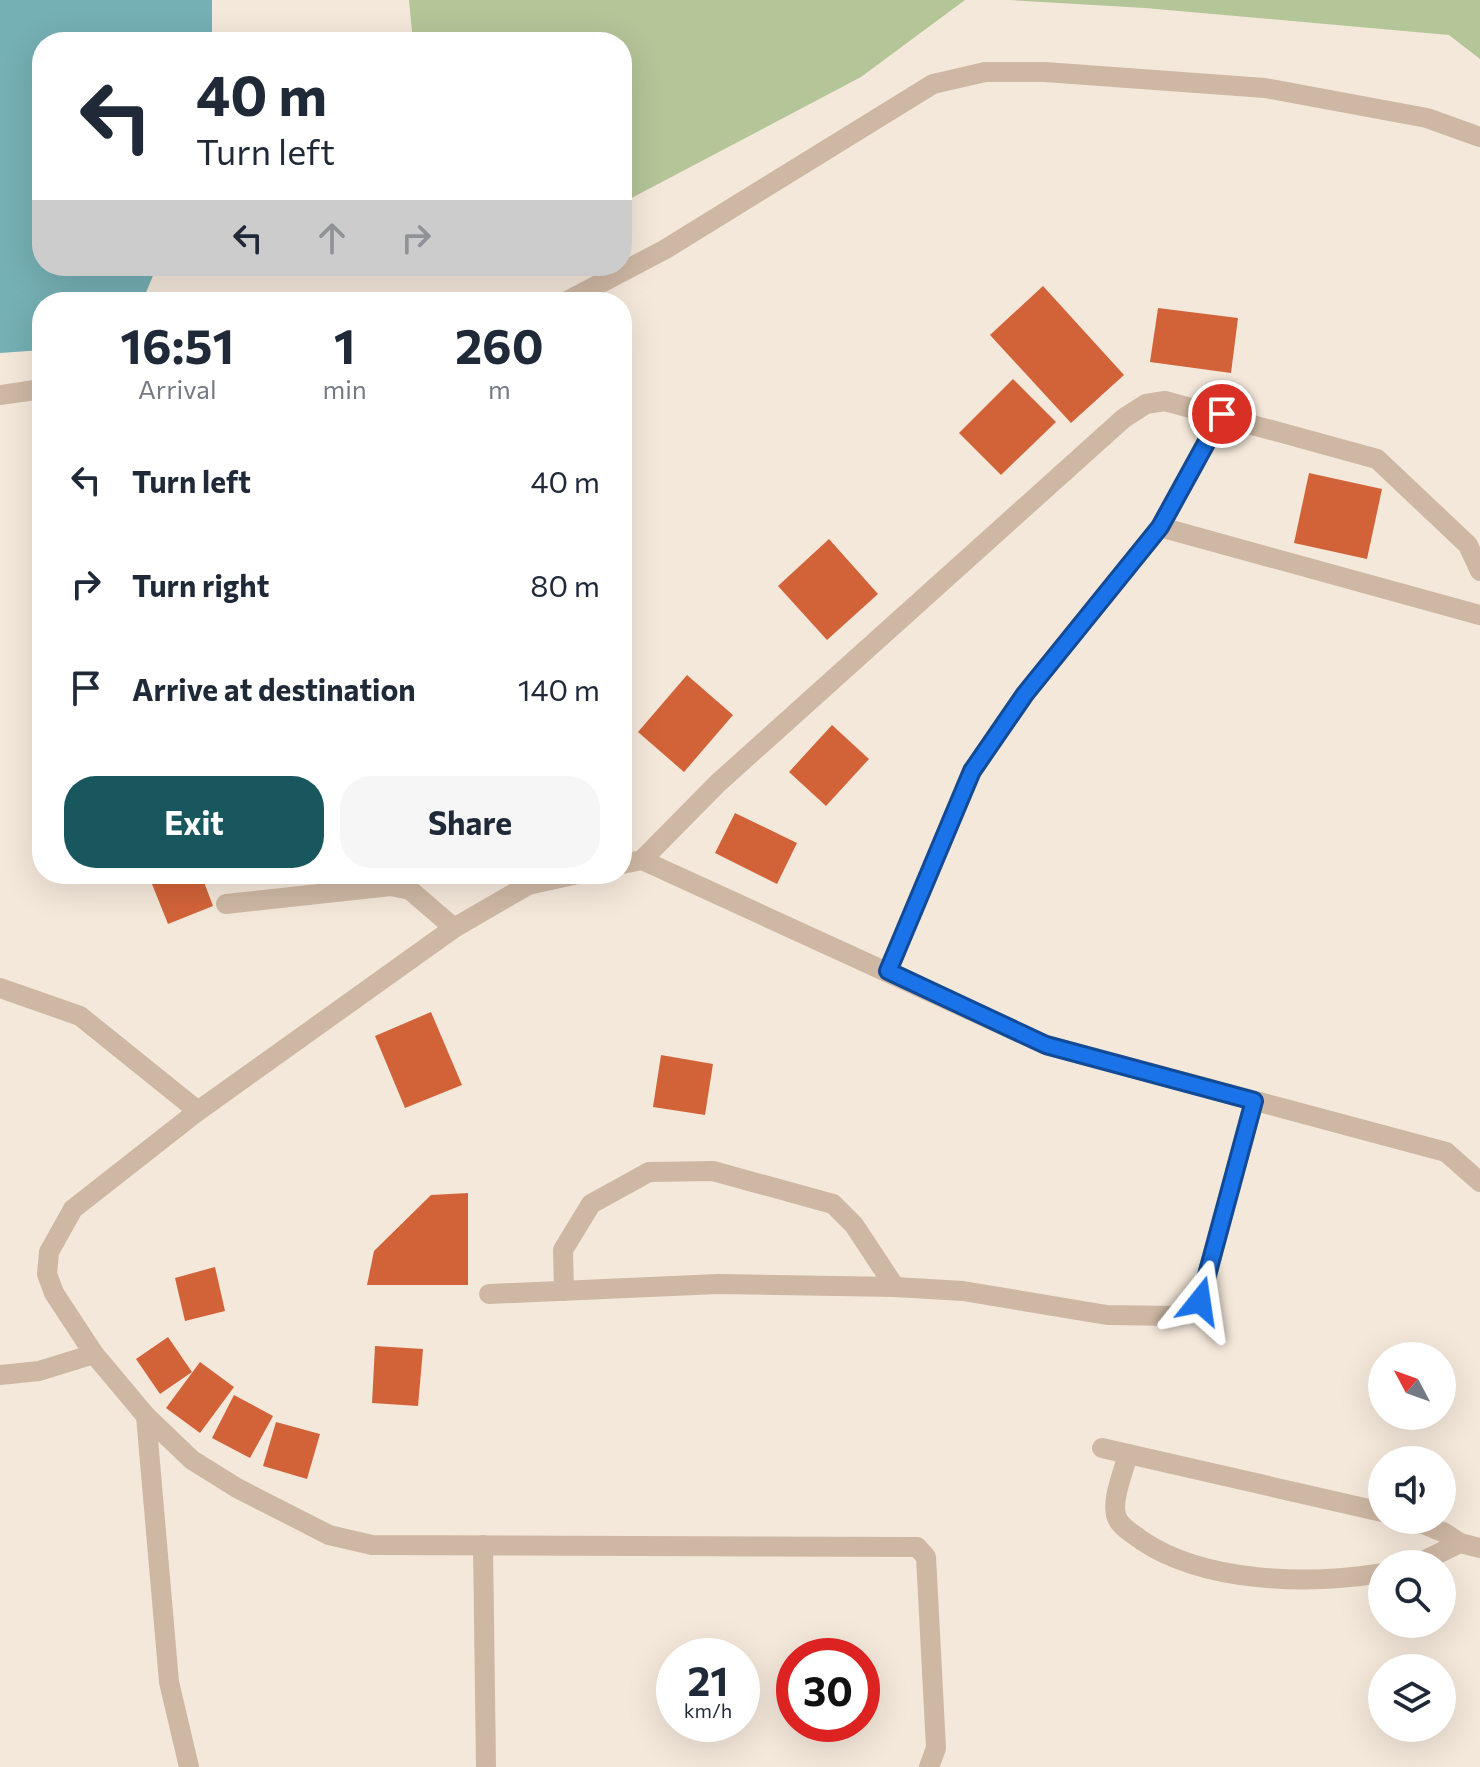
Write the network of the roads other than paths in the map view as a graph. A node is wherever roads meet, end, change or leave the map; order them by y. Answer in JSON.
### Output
{"nodes":[{"id":1,"x":1480,"y":137,"type":"edge"},
{"id":2,"x":632,"y":267,"type":"edge"},
{"id":3,"x":614,"y":276,"type":"edge"},
{"id":4,"x":584,"y":292,"type":"edge"},
{"id":5,"x":32,"y":390,"type":"edge"},
{"id":6,"x":0,"y":395,"type":"edge"},
{"id":7,"x":1222,"y":414,"type":"junction"},
{"id":8,"x":1160,"y":527,"type":"junction"},
{"id":9,"x":1480,"y":571,"type":"edge"},
{"id":10,"x":1480,"y":615,"type":"edge"},
{"id":11,"x":632,"y":862,"type":"edge"},
{"id":12,"x":533,"y":884,"type":"edge"},
{"id":13,"x":226,"y":904,"type":"dead end"},
{"id":14,"x":454,"y":928,"type":"junction"},
{"id":15,"x":888,"y":971,"type":"junction"},
{"id":16,"x":0,"y":988,"type":"edge"},
{"id":17,"x":1254,"y":1101,"type":"junction"},
{"id":18,"x":198,"y":1111,"type":"junction"},
{"id":19,"x":1480,"y":1182,"type":"edge"},
{"id":20,"x":895,"y":1287,"type":"junction"},
{"id":21,"x":564,"y":1291,"type":"junction"},
{"id":22,"x":489,"y":1294,"type":"dead end"},
{"id":23,"x":94,"y":1354,"type":"junction"},
{"id":24,"x":0,"y":1375,"type":"edge"},
{"id":25,"x":146,"y":1416,"type":"junction"},
{"id":26,"x":1102,"y":1448,"type":"dead end"},
{"id":27,"x":1128,"y":1454,"type":"junction"},
{"id":28,"x":1368,"y":1509,"type":"edge"},
{"id":29,"x":1449,"y":1534,"type":"edge"},
{"id":30,"x":483,"y":1545,"type":"junction"},
{"id":31,"x":1470,"y":1545,"type":"edge"},
{"id":32,"x":1368,"y":1575,"type":"edge"},
{"id":33,"x":189,"y":1767,"type":"edge"},
{"id":34,"x":486,"y":1767,"type":"edge"},
{"id":35,"x":929,"y":1767,"type":"edge"}],
"edges":[{"from":1,"to":2,"type":"street"},
{"from":3,"to":4,"type":"street"},
{"from":5,"to":6,"type":"street"},
{"from":7,"to":8,"type":"street"},
{"from":7,"to":9,"type":"street"},
{"from":7,"to":11,"type":"street"},
{"from":8,"to":10,"type":"street"},
{"from":8,"to":15,"type":"street"},
{"from":11,"to":15,"type":"street"},
{"from":12,"to":14,"type":"street"},
{"from":13,"to":14,"type":"street"},
{"from":14,"to":18,"type":"street"},
{"from":15,"to":17,"type":"street"},
{"from":16,"to":18,"type":"street"},
{"from":17,"to":19,"type":"street"},
{"from":17,"to":20,"type":"street"},
{"from":18,"to":23,"type":"street"},
{"from":20,"to":21,"type":"street"},
{"from":20,"to":21,"type":"street"},
{"from":21,"to":22,"type":"street"},
{"from":23,"to":24,"type":"street"},
{"from":23,"to":25,"type":"street"},
{"from":25,"to":30,"type":"street"},
{"from":25,"to":33,"type":"street"},
{"from":26,"to":27,"type":"street"},
{"from":27,"to":28,"type":"street"},
{"from":27,"to":32,"type":"street"},
{"from":29,"to":31,"type":"street"},
{"from":30,"to":34,"type":"street"},
{"from":30,"to":35,"type":"street"}]}
